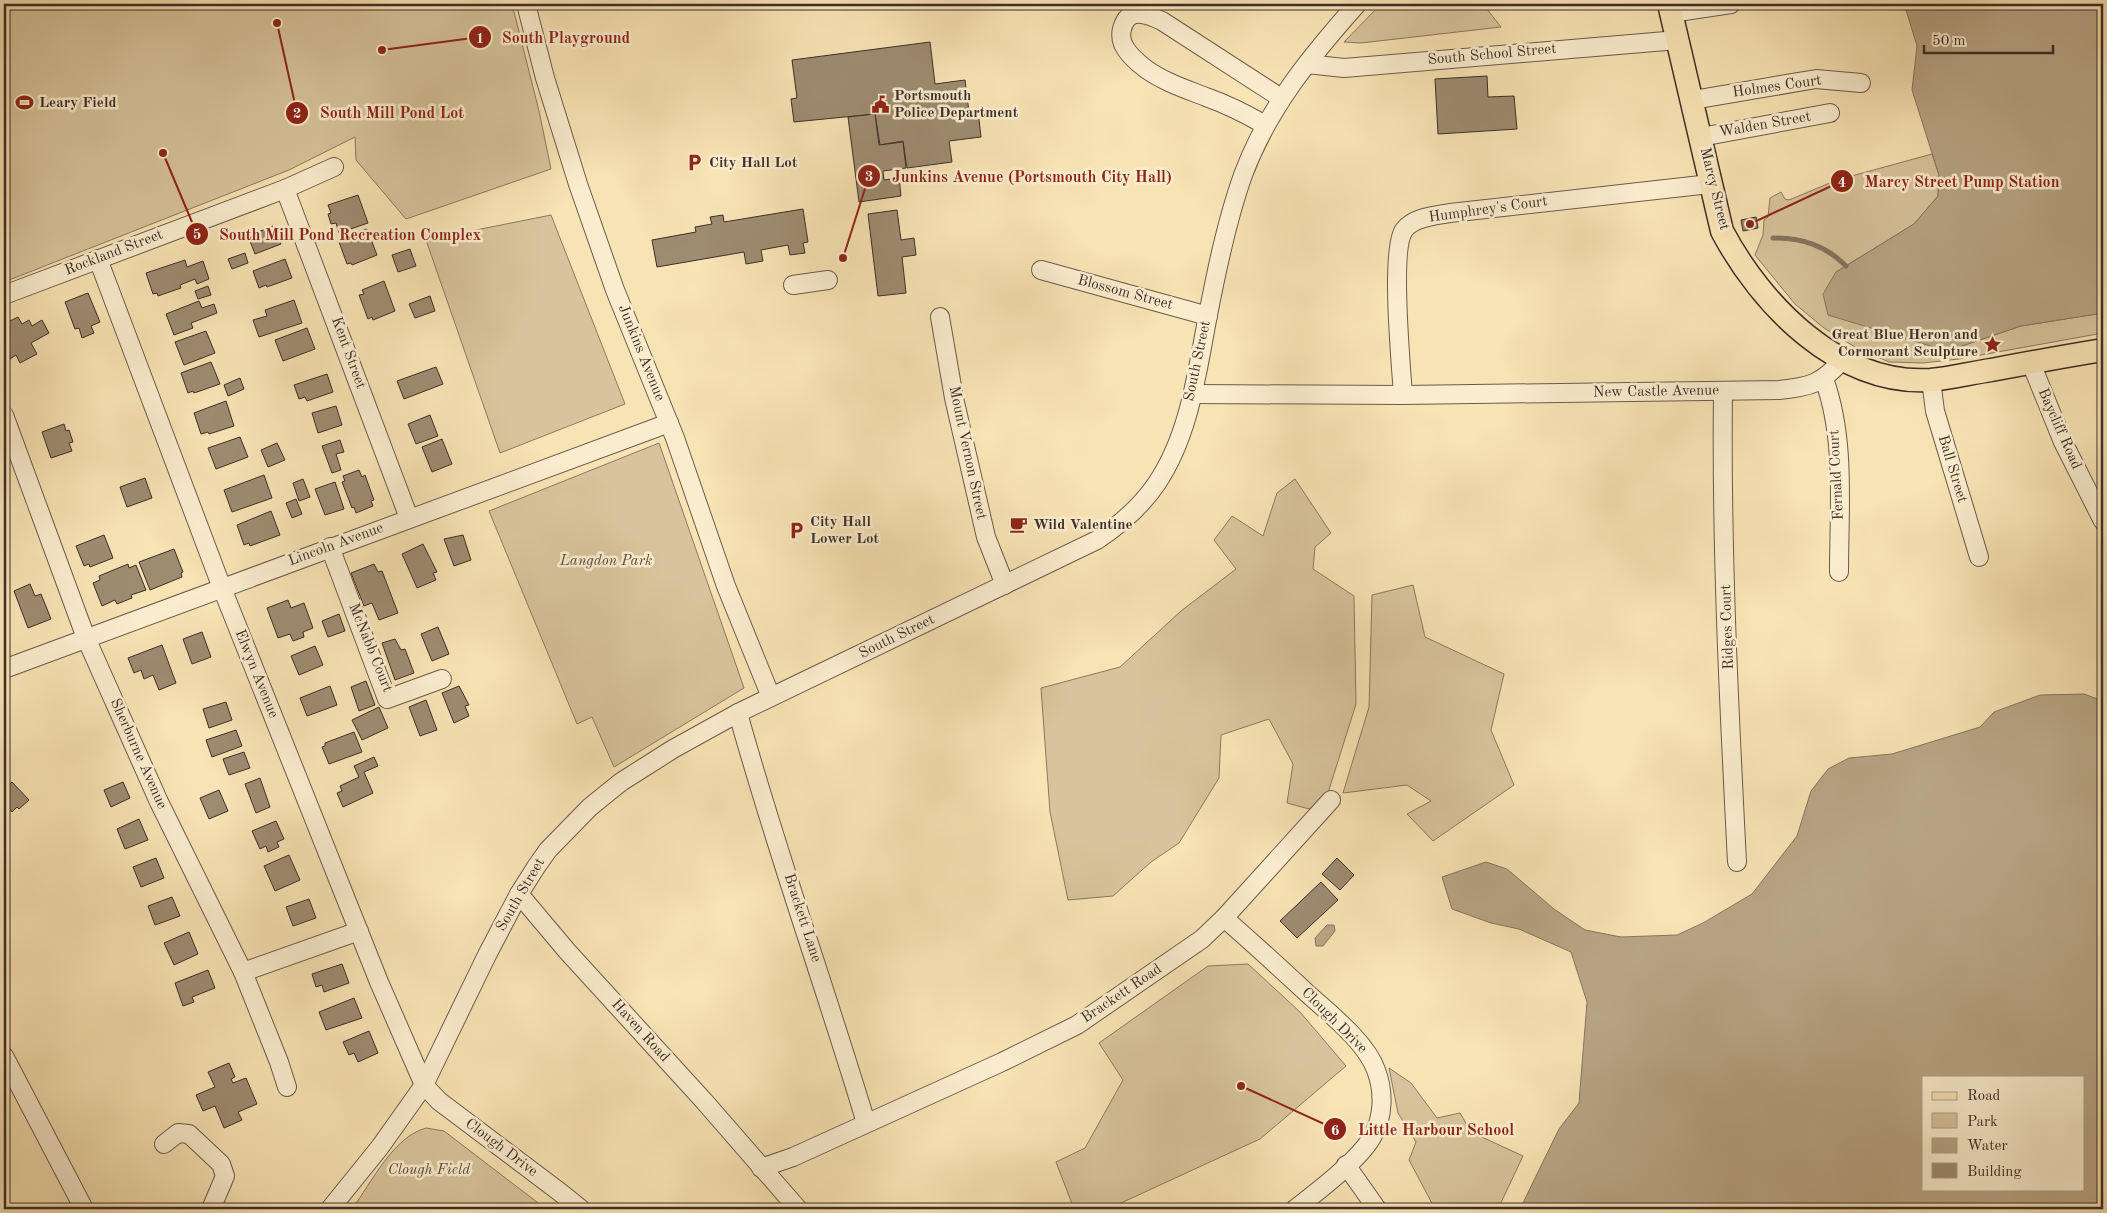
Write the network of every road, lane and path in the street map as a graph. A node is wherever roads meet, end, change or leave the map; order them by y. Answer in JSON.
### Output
{"nodes":[{"id":1,"x":526,"y":4,"type":"edge"},
{"id":2,"x":1357,"y":4,"type":"edge"},
{"id":3,"x":1731,"y":4,"type":"edge"},
{"id":4,"x":1670,"y":8,"type":"edge"},
{"id":5,"x":1678,"y":40,"type":"junction"},
{"id":6,"x":1307,"y":64,"type":"junction"},
{"id":7,"x":1861,"y":83,"type":"dead end"},
{"id":8,"x":1281,"y":98,"type":"junction"},
{"id":9,"x":1693,"y":100,"type":"junction"},
{"id":10,"x":1830,"y":113,"type":"dead end"},
{"id":11,"x":1265,"y":125,"type":"junction"},
{"id":12,"x":1701,"y":137,"type":"junction"},
{"id":13,"x":334,"y":167,"type":"dead end"},
{"id":14,"x":1710,"y":184,"type":"junction"},
{"id":15,"x":285,"y":189,"type":"junction"},
{"id":16,"x":98,"y":259,"type":"junction"},
{"id":17,"x":1042,"y":270,"type":"dead end"},
{"id":18,"x":828,"y":280,"type":"dead end"},
{"id":19,"x":793,"y":285,"type":"dead end"},
{"id":20,"x":4,"y":295,"type":"edge"},
{"id":21,"x":1208,"y":316,"type":"junction"},
{"id":22,"x":940,"y":317,"type":"dead end"},
{"id":23,"x":2103,"y":350,"type":"edge"},
{"id":24,"x":1842,"y":360,"type":"junction"},
{"id":25,"x":2031,"y":362,"type":"junction"},
{"id":26,"x":1824,"y":378,"type":"junction"},
{"id":27,"x":1931,"y":380,"type":"junction"},
{"id":28,"x":1723,"y":391,"type":"junction"},
{"id":29,"x":1193,"y":394,"type":"junction"},
{"id":30,"x":1403,"y":395,"type":"junction"},
{"id":31,"x":4,"y":415,"type":"edge"},
{"id":32,"x":669,"y":423,"type":"junction"},
{"id":33,"x":409,"y":518,"type":"junction"},
{"id":34,"x":2103,"y":521,"type":"edge"},
{"id":35,"x":330,"y":547,"type":"junction"},
{"id":36,"x":1979,"y":557,"type":"dead end"},
{"id":37,"x":1839,"y":572,"type":"dead end"},
{"id":38,"x":1005,"y":585,"type":"junction"},
{"id":39,"x":222,"y":588,"type":"junction"},
{"id":40,"x":86,"y":638,"type":"junction"},
{"id":41,"x":4,"y":668,"type":"edge"},
{"id":42,"x":442,"y":679,"type":"dead end"},
{"id":43,"x":771,"y":697,"type":"junction"},
{"id":44,"x":738,"y":713,"type":"junction"},
{"id":45,"x":1331,"y":800,"type":"dead end"},
{"id":46,"x":1737,"y":862,"type":"dead end"},
{"id":47,"x":519,"y":894,"type":"junction"},
{"id":48,"x":1224,"y":918,"type":"junction"},
{"id":49,"x":359,"y":931,"type":"junction"},
{"id":50,"x":243,"y":972,"type":"junction"},
{"id":51,"x":4,"y":1056,"type":"edge"},
{"id":52,"x":424,"y":1085,"type":"junction"},
{"id":53,"x":287,"y":1088,"type":"dead end"},
{"id":54,"x":866,"y":1123,"type":"junction"},
{"id":55,"x":164,"y":1144,"type":"dead end"},
{"id":56,"x":1346,"y":1165,"type":"junction"},
{"id":57,"x":761,"y":1168,"type":"junction"},
{"id":58,"x":84,"y":1209,"type":"edge"},
{"id":59,"x":211,"y":1209,"type":"edge"},
{"id":60,"x":330,"y":1209,"type":"edge"},
{"id":61,"x":581,"y":1209,"type":"edge"},
{"id":62,"x":798,"y":1209,"type":"edge"},
{"id":63,"x":1295,"y":1209,"type":"edge"},
{"id":64,"x":1377,"y":1209,"type":"edge"}],
"edges":[{"from":1,"to":32,"type":"street","name":"Junkins Avenue"},
{"from":2,"to":6,"type":"street","name":"South Street"},
{"from":3,"to":4,"type":"street"},
{"from":4,"to":5,"type":"main road","name":"Marcy Street"},
{"from":5,"to":6,"type":"street","name":"South School Street"},
{"from":5,"to":9,"type":"main road","name":"Marcy Street"},
{"from":6,"to":8,"type":"street","name":"South Street"},
{"from":7,"to":9,"type":"street","name":"Holmes Court"},
{"from":8,"to":11,"type":"street","name":"South Street"},
{"from":8,"to":11,"type":"street"},
{"from":9,"to":12,"type":"main road","name":"Marcy Street"},
{"from":10,"to":12,"type":"street","name":"Walden Street"},
{"from":11,"to":21,"type":"street","name":"South Street"},
{"from":12,"to":14,"type":"main road","name":"Marcy Street"},
{"from":13,"to":15,"type":"street","name":"Rockland Street"},
{"from":14,"to":24,"type":"main road","name":"Marcy Street"},
{"from":14,"to":30,"type":"street","name":"Humphrey's Court"},
{"from":15,"to":16,"type":"street","name":"Rockland Street"},
{"from":15,"to":33,"type":"street","name":"Kent Street"},
{"from":16,"to":20,"type":"street","name":"Rockland Street"},
{"from":16,"to":39,"type":"street","name":"Elwyn Avenue"},
{"from":17,"to":21,"type":"street","name":"Blossom Street"},
{"from":18,"to":19,"type":"street"},
{"from":21,"to":29,"type":"street","name":"South Street"},
{"from":22,"to":38,"type":"street","name":"Mount Vernon Street"},
{"from":23,"to":25,"type":"main road"},
{"from":24,"to":26,"type":"street","name":"New Castle Avenue"},
{"from":24,"to":27,"type":"main road"},
{"from":25,"to":27,"type":"main road"},
{"from":25,"to":34,"type":"street","name":"Baycliff Road"},
{"from":26,"to":28,"type":"street","name":"New Castle Avenue"},
{"from":26,"to":37,"type":"street","name":"Fernald Court"},
{"from":27,"to":36,"type":"street","name":"Ball Street"},
{"from":28,"to":30,"type":"street","name":"New Castle Avenue"},
{"from":28,"to":46,"type":"street","name":"Ridges Court"},
{"from":29,"to":30,"type":"street","name":"New Castle Avenue"},
{"from":29,"to":38,"type":"street","name":"South Street"},
{"from":31,"to":40,"type":"street","name":"Sherburne Avenue"},
{"from":32,"to":33,"type":"street","name":"Lincoln Avenue"},
{"from":32,"to":43,"type":"street","name":"Junkins Avenue"},
{"from":33,"to":35,"type":"street","name":"Lincoln Avenue"},
{"from":35,"to":39,"type":"street","name":"Lincoln Avenue"},
{"from":35,"to":42,"type":"street","name":"McNabb Court"},
{"from":38,"to":43,"type":"street","name":"South Street"},
{"from":39,"to":40,"type":"street","name":"Lincoln Avenue"},
{"from":39,"to":49,"type":"street","name":"Elwyn Avenue"},
{"from":40,"to":41,"type":"street","name":"Lincoln Avenue"},
{"from":40,"to":50,"type":"street","name":"Sherburne Avenue"},
{"from":43,"to":44,"type":"street","name":"South Street"},
{"from":44,"to":47,"type":"street","name":"South Street"},
{"from":44,"to":54,"type":"street","name":"Brackett Lane"},
{"from":45,"to":48,"type":"street","name":"Brackett Road"},
{"from":47,"to":52,"type":"street","name":"South Street"},
{"from":47,"to":57,"type":"street","name":"Haven Road"},
{"from":48,"to":54,"type":"street","name":"Brackett Road"},
{"from":48,"to":56,"type":"street","name":"Clough Drive"},
{"from":49,"to":50,"type":"street"},
{"from":49,"to":52,"type":"street","name":"Elwyn Avenue"},
{"from":50,"to":53,"type":"street","name":"Sherburne Avenue"},
{"from":51,"to":58,"type":"street"},
{"from":52,"to":60,"type":"street","name":"South Street"},
{"from":52,"to":61,"type":"street","name":"Clough Drive"},
{"from":54,"to":57,"type":"street"},
{"from":55,"to":59,"type":"street"},
{"from":56,"to":63,"type":"street","name":"Clough Drive"},
{"from":56,"to":64,"type":"street"},
{"from":57,"to":62,"type":"street","name":"Haven Road"}]}
